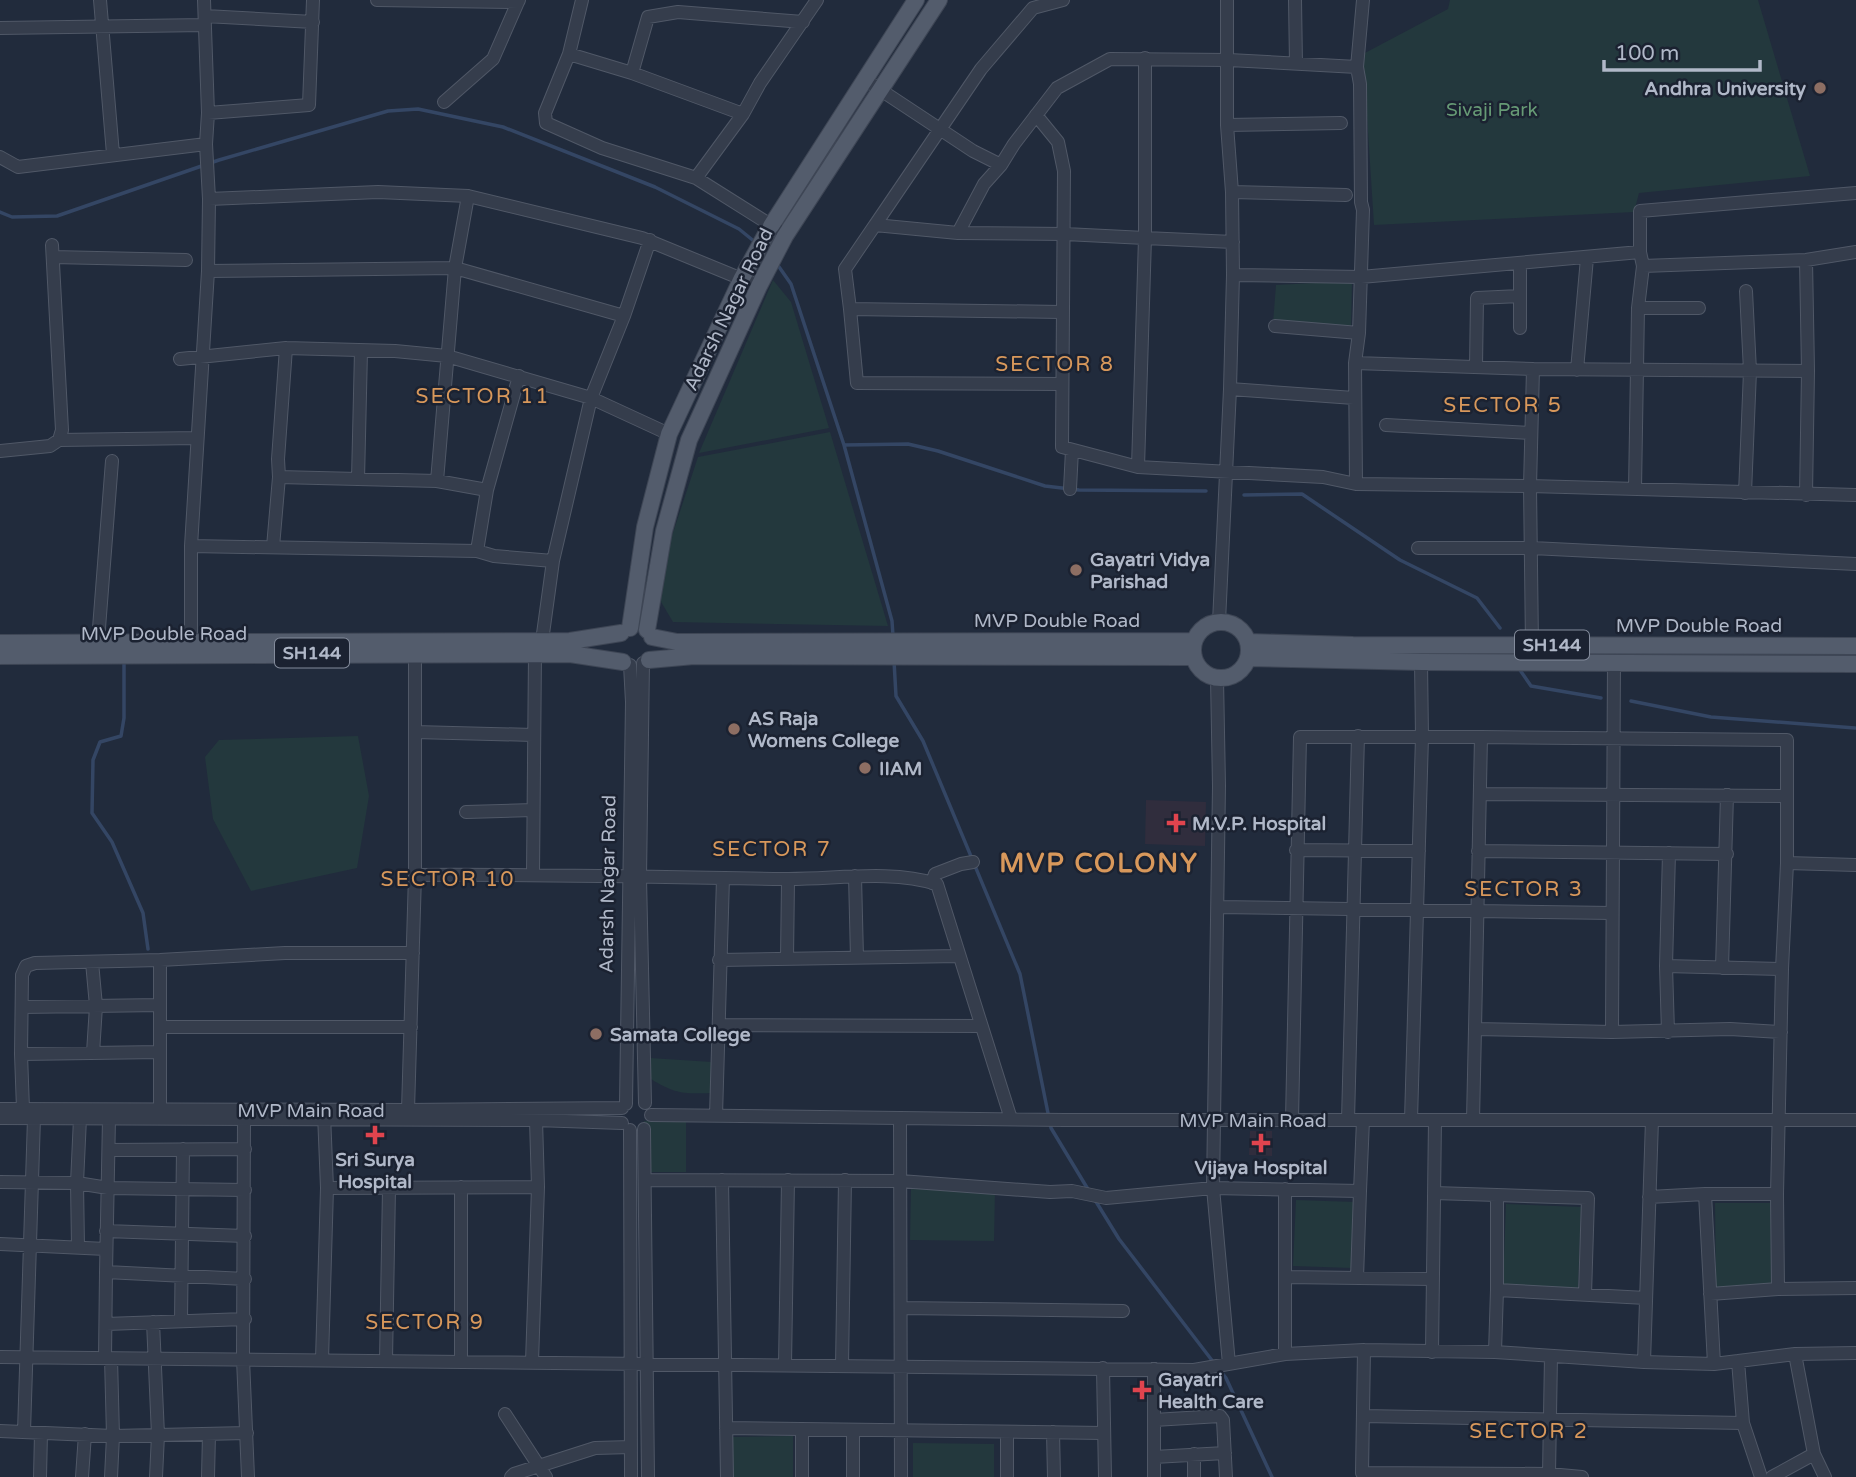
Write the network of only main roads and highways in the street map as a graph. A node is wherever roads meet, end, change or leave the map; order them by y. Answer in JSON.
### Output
{"nodes":[{"id":1,"x":916,"y":0,"type":"edge"},
{"id":2,"x":939,"y":0,"type":"edge"},
{"id":3,"x":625,"y":631,"type":"junction"},
{"id":4,"x":650,"y":634,"type":"junction"},
{"id":5,"x":0,"y":643,"type":"edge"},
{"id":6,"x":1423,"y":645,"type":"junction"},
{"id":7,"x":1856,"y":646,"type":"edge"},
{"id":8,"x":191,"y":647,"type":"junction"},
{"id":9,"x":538,"y":648,"type":"junction"},
{"id":10,"x":814,"y":649,"type":"junction"},
{"id":11,"x":1194,"y":649,"type":"junction"},
{"id":12,"x":1248,"y":650,"type":"junction"},
{"id":13,"x":1532,"y":654,"type":"junction"},
{"id":14,"x":0,"y":656,"type":"edge"},
{"id":15,"x":633,"y":661,"type":"junction"},
{"id":16,"x":1422,"y":662,"type":"junction"},
{"id":17,"x":1856,"y":664,"type":"edge"}],
"edges":[{"from":1,"to":3,"type":"main road","name":"Adarsh Nagar Road"},
{"from":2,"to":4,"type":"main road","name":"Adarsh Nagar Road"},
{"from":3,"to":4,"type":"main road","number":"SH144"},
{"from":3,"to":9,"type":"main road","name":"MVP Double Road","number":"SH144"},
{"from":3,"to":15,"type":"main road","name":"Adarsh Nagar Road"},
{"from":4,"to":10,"type":"main road","name":"MVP Double Road","number":"SH144"},
{"from":4,"to":15,"type":"main road","name":"Adarsh Nagar Road"},
{"from":5,"to":8,"type":"main road","name":"MVP Double Road","number":"SH144"},
{"from":6,"to":12,"type":"main road","name":"MVP Double Road","number":"SH144"},
{"from":6,"to":13,"type":"main road","name":"MVP Double Road","number":"SH144"},
{"from":6,"to":16,"type":"main road"},
{"from":7,"to":13,"type":"main road","name":"MVP Double Road","number":"SH144"},
{"from":8,"to":9,"type":"main road","name":"MVP Double Road","number":"SH144"},
{"from":8,"to":14,"type":"main road","name":"MVP Double Road","number":"SH144"},
{"from":9,"to":15,"type":"main road","name":"MVP Double Road","number":"SH144"},
{"from":10,"to":11,"type":"main road","name":"MVP Double Road","number":"SH144"},
{"from":10,"to":15,"type":"main road","name":"MVP Double Road","number":"SH144"},
{"from":11,"to":12,"type":"main road"},
{"from":11,"to":12,"type":"main road"},
{"from":12,"to":16,"type":"main road","name":"MVP Double Road","number":"SH144"},
{"from":13,"to":16,"type":"main road","name":"MVP Double Road","number":"SH144"},
{"from":13,"to":17,"type":"main road","name":"MVP Double Road","number":"SH144"}]}
